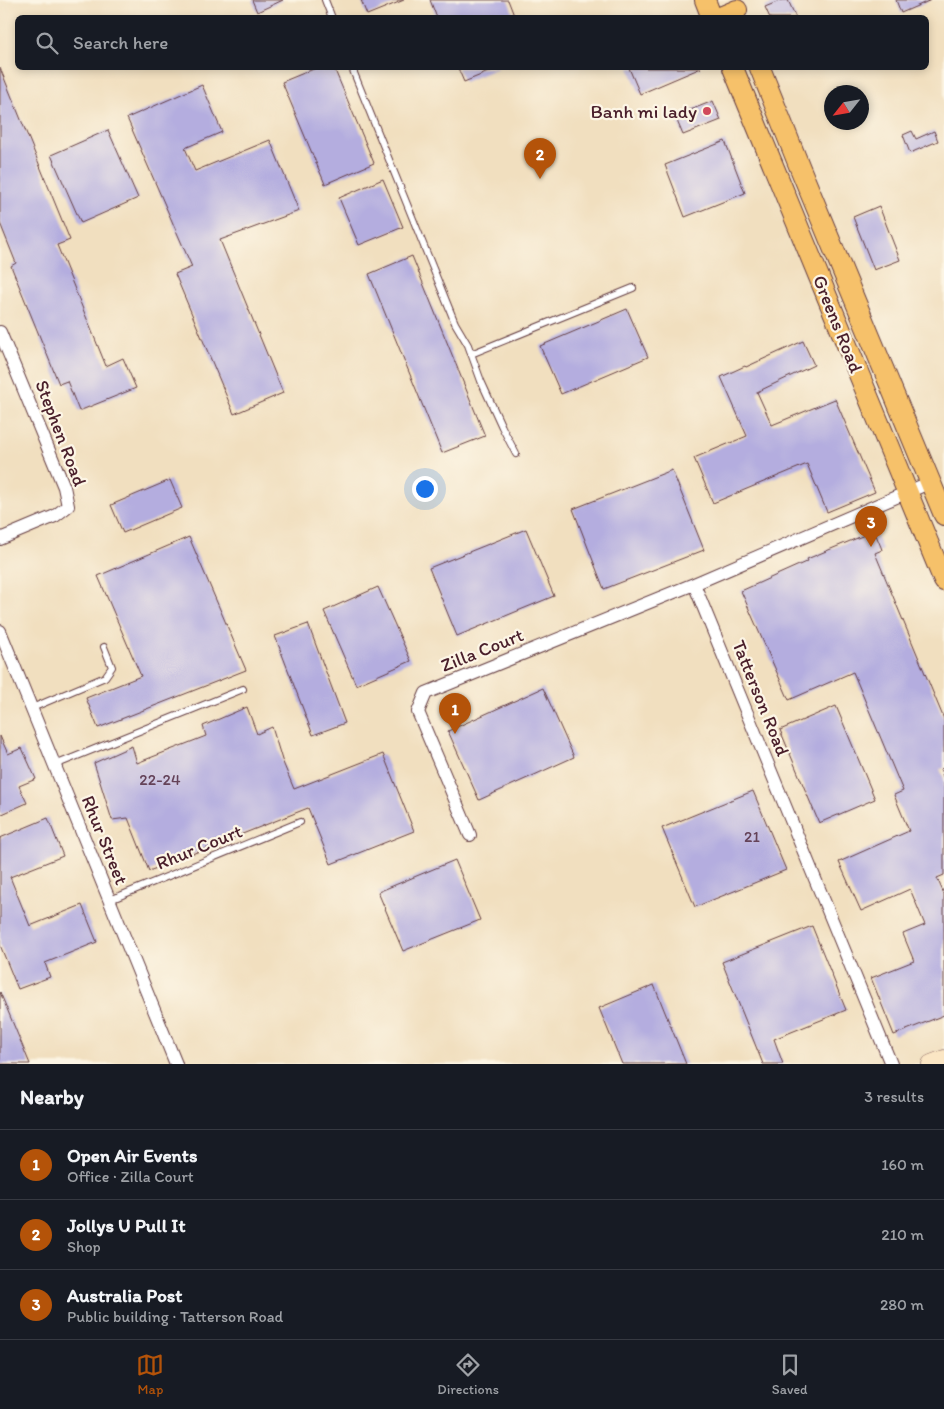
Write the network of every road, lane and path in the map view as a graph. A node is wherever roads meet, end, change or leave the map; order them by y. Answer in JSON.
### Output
{"nodes":[{"id":1,"x":325,"y":0,"type":"edge"},
{"id":2,"x":705,"y":0,"type":"edge"},
{"id":3,"x":737,"y":9,"type":"edge"},
{"id":4,"x":331,"y":15,"type":"edge"},
{"id":5,"x":711,"y":15,"type":"edge"},
{"id":6,"x":724,"y":15,"type":"edge"},
{"id":7,"x":353,"y":70,"type":"edge"},
{"id":8,"x":734,"y":70,"type":"edge"},
{"id":9,"x":761,"y":70,"type":"edge"},
{"id":10,"x":633,"y":288,"type":"dead end"},
{"id":11,"x":0,"y":332,"type":"edge"},
{"id":12,"x":472,"y":354,"type":"junction"},
{"id":13,"x":516,"y":454,"type":"dead end"},
{"id":14,"x":931,"y":482,"type":"junction"},
{"id":15,"x":907,"y":492,"type":"junction"},
{"id":16,"x":944,"y":515,"type":"edge"},
{"id":17,"x":0,"y":539,"type":"edge"},
{"id":18,"x":944,"y":581,"type":"edge"},
{"id":19,"x":694,"y":584,"type":"junction"},
{"id":20,"x":0,"y":631,"type":"edge"},
{"id":21,"x":104,"y":647,"type":"dead end"},
{"id":22,"x":243,"y":689,"type":"dead end"},
{"id":23,"x":32,"y":708,"type":"junction"},
{"id":24,"x":55,"y":765,"type":"junction"},
{"id":25,"x":300,"y":822,"type":"dead end"},
{"id":26,"x":470,"y":835,"type":"dead end"},
{"id":27,"x":110,"y":900,"type":"junction"},
{"id":28,"x":944,"y":1059,"type":"edge"},
{"id":29,"x":176,"y":1064,"type":"edge"},
{"id":30,"x":890,"y":1064,"type":"edge"},
{"id":31,"x":931,"y":1064,"type":"edge"}],
"edges":[{"from":1,"to":4,"type":"lane"},
{"from":2,"to":5,"type":"main road"},
{"from":3,"to":6,"type":"main road"},
{"from":7,"to":12,"type":"lane"},
{"from":8,"to":15,"type":"main road","name":"Greens Road"},
{"from":9,"to":14,"type":"main road","name":"Greens Road"},
{"from":10,"to":12,"type":"lane"},
{"from":11,"to":17,"type":"street","name":"Stephen Road"},
{"from":12,"to":13,"type":"lane"},
{"from":14,"to":15,"type":"street"},
{"from":14,"to":16,"type":"main road","name":"Greens Road"},
{"from":15,"to":18,"type":"main road","name":"Greens Road"},
{"from":15,"to":19,"type":"street"},
{"from":19,"to":26,"type":"street","name":"Zilla Court"},
{"from":19,"to":30,"type":"street","name":"Tatterson Road"},
{"from":20,"to":23,"type":"street","name":"Rhur Street"},
{"from":21,"to":23,"type":"lane"},
{"from":22,"to":24,"type":"lane"},
{"from":23,"to":24,"type":"street","name":"Rhur Street"},
{"from":24,"to":27,"type":"street","name":"Rhur Street"},
{"from":25,"to":27,"type":"lane","name":"Rhur Court"},
{"from":27,"to":29,"type":"street","name":"Rhur Street"},
{"from":28,"to":31,"type":"main road"}]}
